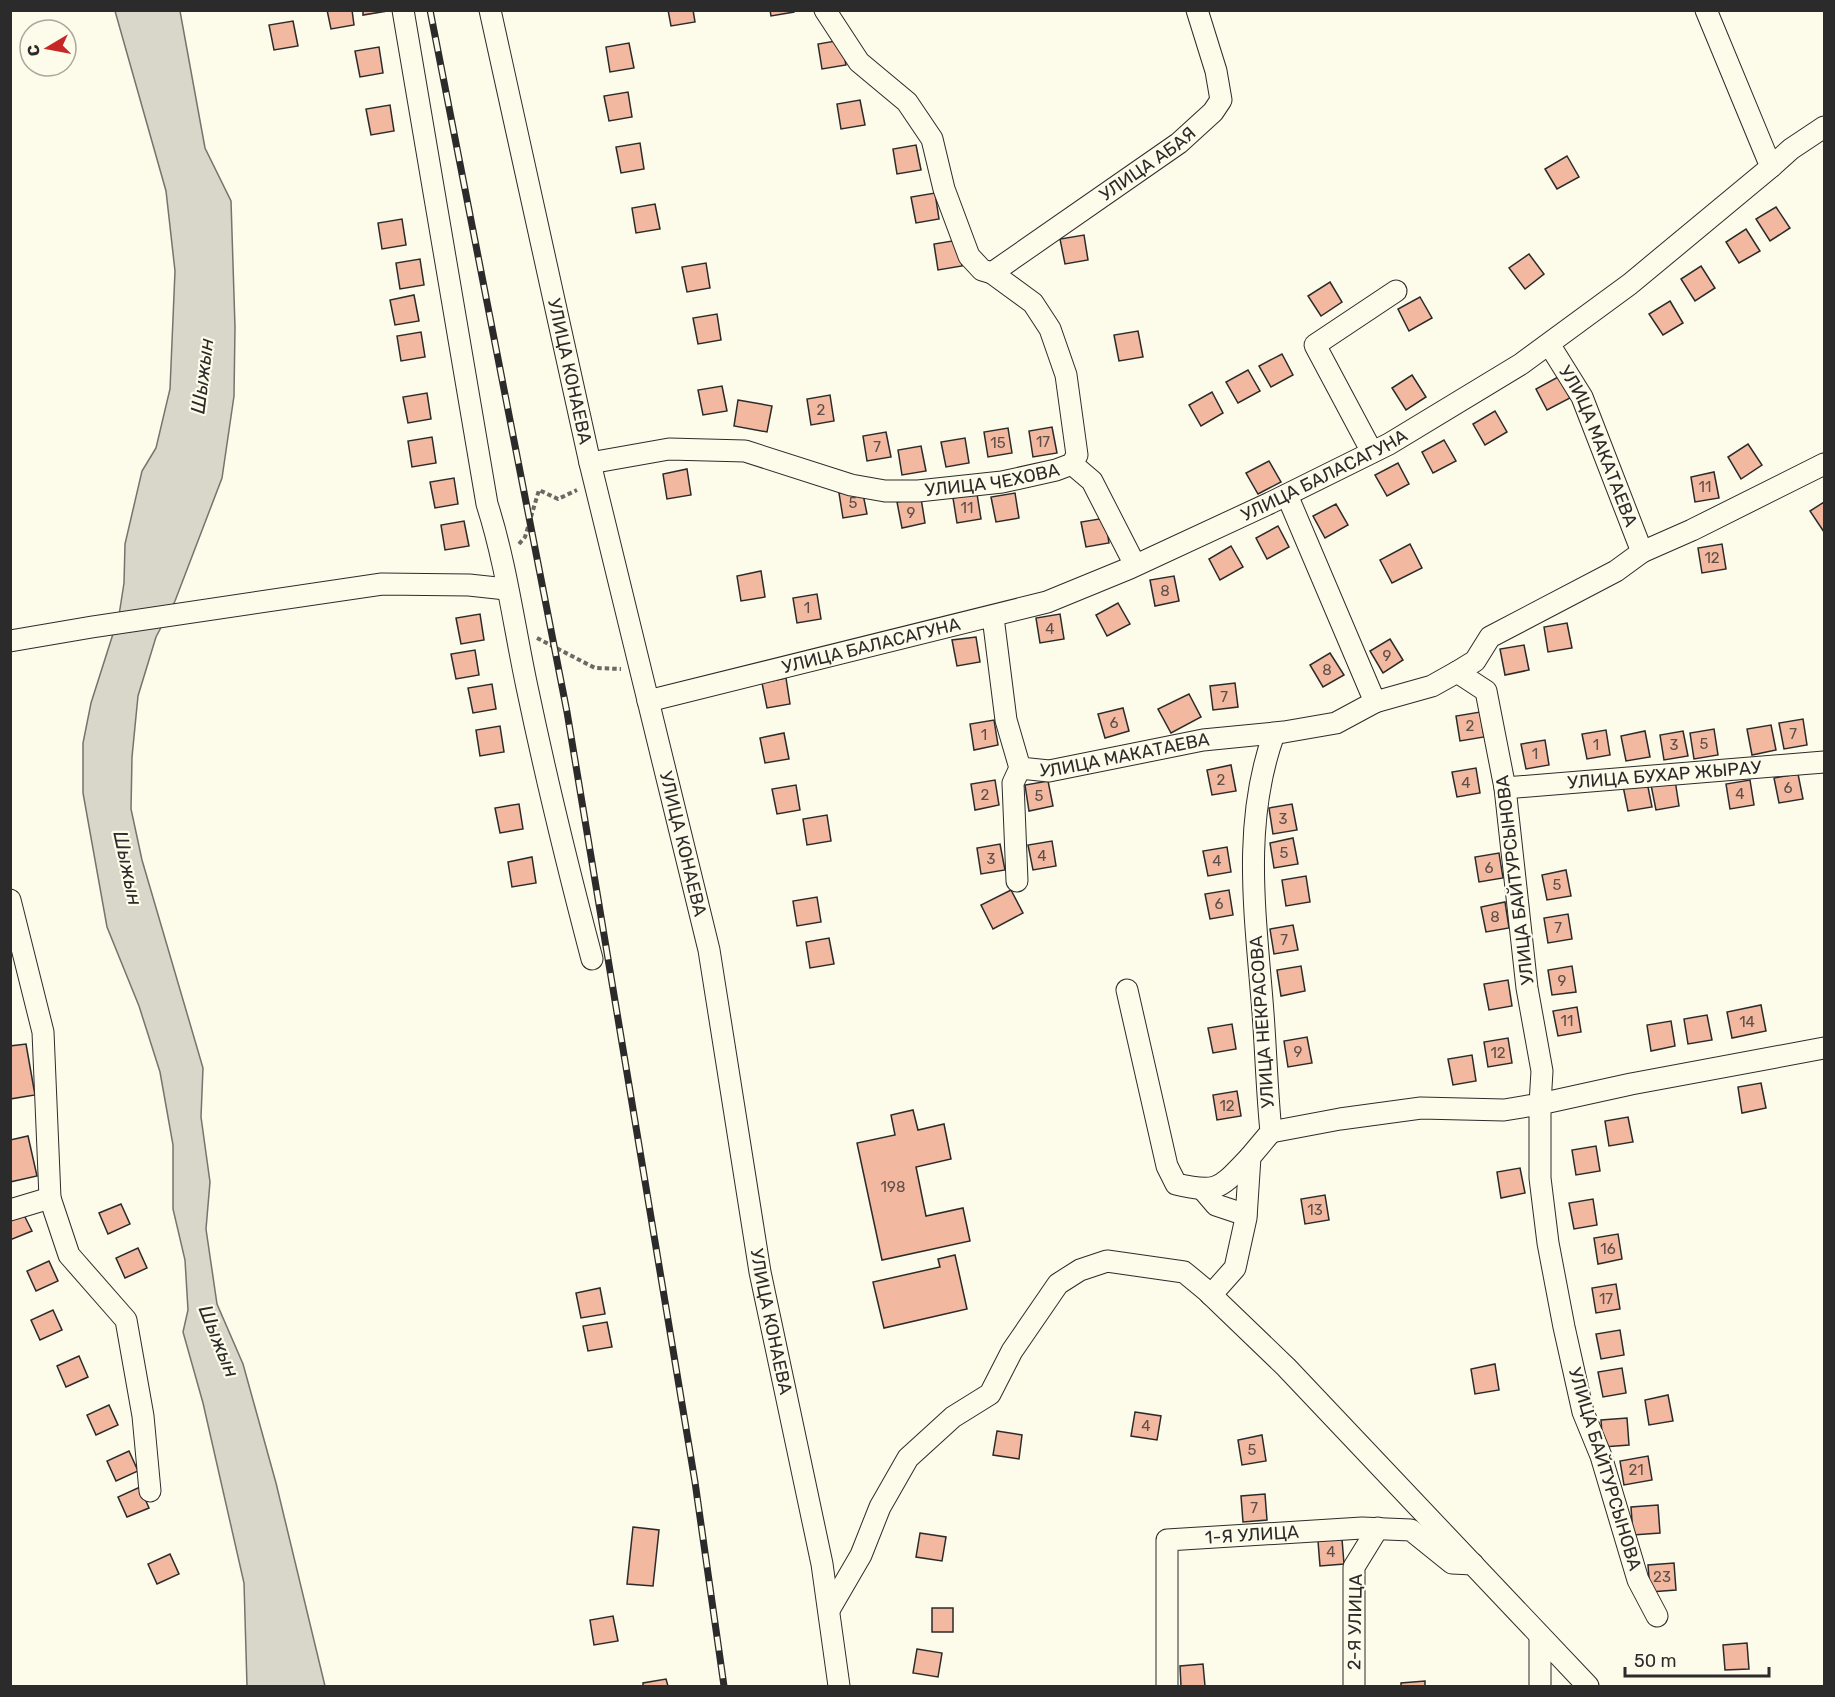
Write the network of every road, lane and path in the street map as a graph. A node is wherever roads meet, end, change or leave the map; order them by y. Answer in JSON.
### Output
{"nodes":[{"id":1,"x":403,"y":10,"type":"edge"},
{"id":2,"x":490,"y":10,"type":"edge"},
{"id":3,"x":825,"y":10,"type":"edge"},
{"id":4,"x":1197,"y":10,"type":"edge"},
{"id":5,"x":1706,"y":10,"type":"edge"},
{"id":6,"x":1824,"y":128,"type":"edge"},
{"id":7,"x":1771,"y":167,"type":"junction"},
{"id":8,"x":992,"y":273,"type":"junction"},
{"id":9,"x":1396,"y":291,"type":"dead end"},
{"id":10,"x":1549,"y":344,"type":"junction"},
{"id":11,"x":1372,"y":452,"type":"junction"},
{"id":12,"x":1072,"y":464,"type":"junction"},
{"id":13,"x":1824,"y":464,"type":"edge"},
{"id":14,"x":591,"y":469,"type":"junction"},
{"id":15,"x":1287,"y":495,"type":"junction"},
{"id":16,"x":1641,"y":552,"type":"junction"},
{"id":17,"x":503,"y":560,"type":"junction"},
{"id":18,"x":1136,"y":566,"type":"junction"},
{"id":19,"x":506,"y":589,"type":"junction"},
{"id":20,"x":511,"y":615,"type":"junction"},
{"id":21,"x":993,"y":617,"type":"junction"},
{"id":22,"x":10,"y":641,"type":"edge"},
{"id":23,"x":640,"y":670,"type":"junction"},
{"id":24,"x":1457,"y":672,"type":"junction"},
{"id":25,"x":648,"y":701,"type":"junction"},
{"id":26,"x":1376,"y":702,"type":"junction"},
{"id":27,"x":1274,"y":734,"type":"junction"},
{"id":28,"x":1824,"y":762,"type":"edge"},
{"id":29,"x":1020,"y":768,"type":"junction"},
{"id":30,"x":1505,"y":788,"type":"junction"},
{"id":31,"x":1017,"y":881,"type":"dead end"},
{"id":32,"x":10,"y":900,"type":"edge"},
{"id":33,"x":592,"y":959,"type":"dead end"},
{"id":34,"x":1128,"y":990,"type":"dead end"},
{"id":35,"x":1824,"y":1048,"type":"edge"},
{"id":36,"x":1540,"y":1104,"type":"junction"},
{"id":37,"x":1270,"y":1132,"type":"junction"},
{"id":38,"x":1250,"y":1157,"type":"junction"},
{"id":39,"x":1204,"y":1191,"type":"junction"},
{"id":40,"x":50,"y":1198,"type":"junction"},
{"id":41,"x":10,"y":1210,"type":"edge"},
{"id":42,"x":1246,"y":1215,"type":"junction"},
{"id":43,"x":1210,"y":1295,"type":"junction"},
{"id":44,"x":150,"y":1491,"type":"dead end"},
{"id":45,"x":1378,"y":1528,"type":"junction"},
{"id":46,"x":1473,"y":1564,"type":"junction"},
{"id":47,"x":829,"y":1610,"type":"junction"},
{"id":48,"x":1656,"y":1616,"type":"dead end"},
{"id":49,"x":1540,"y":1636,"type":"junction"},
{"id":50,"x":839,"y":1686,"type":"edge"},
{"id":51,"x":1167,"y":1686,"type":"edge"},
{"id":52,"x":1354,"y":1686,"type":"edge"},
{"id":53,"x":1540,"y":1686,"type":"edge"},
{"id":54,"x":1588,"y":1686,"type":"edge"}],
"edges":[{"from":1,"to":17,"type":"street"},
{"from":2,"to":14,"type":"street","name":"УЛИЦА КОНАЕВА"},
{"from":3,"to":8,"type":"street","name":"УЛИЦА ЧЕХОВА"},
{"from":4,"to":8,"type":"street","name":"УЛИЦА АБАЯ"},
{"from":5,"to":7,"type":"street"},
{"from":6,"to":7,"type":"street","name":"УЛИЦА БАЛАСАГУНА"},
{"from":7,"to":10,"type":"street","name":"УЛИЦА БАЛАСАГУНА"},
{"from":8,"to":12,"type":"street","name":"УЛИЦА ЧЕХОВА"},
{"from":9,"to":11,"type":"street"},
{"from":10,"to":11,"type":"street","name":"УЛИЦА БАЛАСАГУНА"},
{"from":10,"to":16,"type":"street","name":"УЛИЦА МАКАТАЕВА"},
{"from":11,"to":15,"type":"street","name":"УЛИЦА БАЛАСАГУНА"},
{"from":12,"to":14,"type":"street","name":"УЛИЦА ЧЕХОВА"},
{"from":12,"to":18,"type":"street"},
{"from":13,"to":16,"type":"street","name":"УЛИЦА МАКАТАЕВА"},
{"from":14,"to":17,"type":"path"},
{"from":14,"to":23,"type":"street","name":"УЛИЦА КОНАЕВА"},
{"from":15,"to":18,"type":"street","name":"УЛИЦА БАЛАСАГУНА"},
{"from":15,"to":26,"type":"street"},
{"from":16,"to":24,"type":"street","name":"УЛИЦА МАКАТАЕВА"},
{"from":17,"to":19,"type":"street"},
{"from":18,"to":21,"type":"street","name":"УЛИЦА БАЛАСАГУНА"},
{"from":19,"to":20,"type":"street"},
{"from":19,"to":22,"type":"street"},
{"from":20,"to":23,"type":"path"},
{"from":20,"to":33,"type":"street"},
{"from":21,"to":25,"type":"street","name":"УЛИЦА БАЛАСАГУНА"},
{"from":21,"to":29,"type":"street","name":"УЛИЦА МАКАТАЕВА"},
{"from":23,"to":25,"type":"street","name":"УЛИЦА КОНАЕВА"},
{"from":24,"to":26,"type":"street","name":"УЛИЦА МАКАТАЕВА"},
{"from":24,"to":30,"type":"street","name":"УЛИЦА БАЙТУРСЫНОВА"},
{"from":25,"to":47,"type":"street","name":"УЛИЦА КОНАЕВА"},
{"from":26,"to":27,"type":"street","name":"УЛИЦА МАКАТАЕВА"},
{"from":27,"to":29,"type":"street","name":"УЛИЦА МАКАТАЕВА"},
{"from":27,"to":37,"type":"street","name":"УЛИЦА НЕКРАСОВА"},
{"from":28,"to":30,"type":"street","name":"УЛИЦА БУХАР ЖЫРАУ"},
{"from":29,"to":31,"type":"street"},
{"from":30,"to":36,"type":"street","name":"УЛИЦА БАЙТУРСЫНОВА"},
{"from":32,"to":40,"type":"street"},
{"from":34,"to":39,"type":"street"},
{"from":35,"to":36,"type":"street"},
{"from":36,"to":37,"type":"street"},
{"from":36,"to":48,"type":"street","name":"УЛИЦА БАЙТУРСЫНОВА"},
{"from":37,"to":38,"type":"street","name":"УЛИЦА НЕКРАСОВА"},
{"from":38,"to":39,"type":"street","name":"УЛИЦА НЕКРАСОВА"},
{"from":38,"to":42,"type":"street"},
{"from":39,"to":42,"type":"street"},
{"from":40,"to":41,"type":"street"},
{"from":40,"to":44,"type":"street"},
{"from":42,"to":43,"type":"street"},
{"from":43,"to":46,"type":"street"},
{"from":43,"to":47,"type":"street"},
{"from":45,"to":46,"type":"street","name":"1-Я УЛИЦА"},
{"from":45,"to":51,"type":"street","name":"1-Я УЛИЦА"},
{"from":45,"to":52,"type":"street","name":"2-Я УЛИЦА"},
{"from":46,"to":49,"type":"street"},
{"from":47,"to":50,"type":"street","name":"УЛИЦА КОНАЕВА"},
{"from":49,"to":53,"type":"street"},
{"from":49,"to":54,"type":"street"}]}
